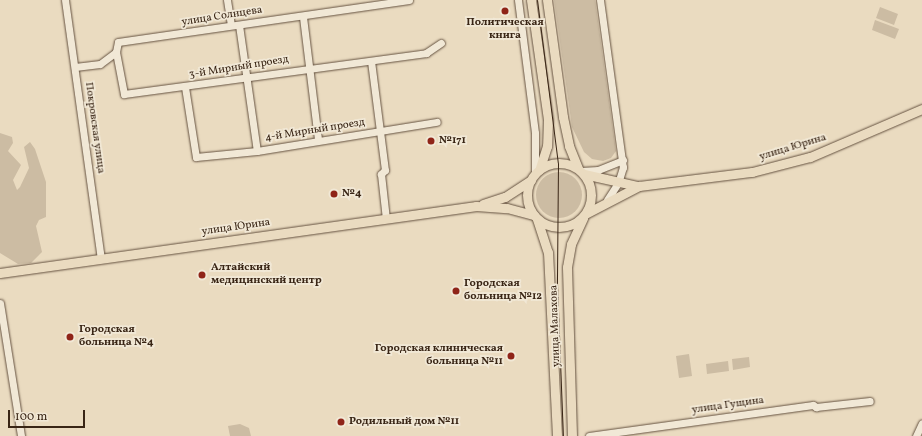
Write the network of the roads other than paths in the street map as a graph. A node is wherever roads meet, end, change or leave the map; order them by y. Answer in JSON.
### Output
{"nodes":[{"id":1,"x":65,"y":0,"type":"edge"},
{"id":2,"x":228,"y":0,"type":"edge"},
{"id":3,"x":409,"y":0,"type":"edge"},
{"id":4,"x":518,"y":0,"type":"edge"},
{"id":5,"x":531,"y":0,"type":"edge"},
{"id":6,"x":546,"y":0,"type":"edge"},
{"id":7,"x":600,"y":0,"type":"edge"},
{"id":8,"x":353,"y":4,"type":"edge"},
{"id":9,"x":303,"y":17,"type":"junction"},
{"id":10,"x":235,"y":25,"type":"junction"},
{"id":11,"x":441,"y":44,"type":"dead end"},
{"id":12,"x":116,"y":52,"type":"junction"},
{"id":13,"x":371,"y":61,"type":"junction"},
{"id":14,"x":75,"y":68,"type":"junction"},
{"id":15,"x":310,"y":69,"type":"junction"},
{"id":16,"x":247,"y":77,"type":"junction"},
{"id":17,"x":185,"y":87,"type":"junction"},
{"id":18,"x":922,"y":109,"type":"edge"},
{"id":19,"x":437,"y":122,"type":"dead end"},
{"id":20,"x":381,"y":131,"type":"junction"},
{"id":21,"x":318,"y":140,"type":"junction"},
{"id":22,"x":257,"y":151,"type":"junction"},
{"id":23,"x":623,"y":160,"type":"junction"},
{"id":24,"x":581,"y":171,"type":"junction"},
{"id":25,"x":535,"y":175,"type":"junction"},
{"id":26,"x":618,"y":183,"type":"junction"},
{"id":27,"x":639,"y":186,"type":"junction"},
{"id":28,"x":607,"y":200,"type":"junction"},
{"id":29,"x":476,"y":206,"type":"junction"},
{"id":30,"x":585,"y":215,"type":"junction"},
{"id":31,"x":536,"y":217,"type":"junction"},
{"id":32,"x":386,"y":219,"type":"junction"},
{"id":33,"x":101,"y":259,"type":"junction"},
{"id":34,"x":0,"y":273,"type":"edge"},
{"id":35,"x":0,"y":303,"type":"edge"},
{"id":36,"x":870,"y":401,"type":"dead end"},
{"id":37,"x":922,"y":423,"type":"edge"},
{"id":38,"x":21,"y":436,"type":"edge"},
{"id":39,"x":557,"y":436,"type":"edge"},
{"id":40,"x":572,"y":436,"type":"edge"},
{"id":41,"x":590,"y":436,"type":"edge"},
{"id":42,"x":916,"y":436,"type":"edge"}],
"edges":[{"from":1,"to":14,"type":"street","name":"Покровская улица"},
{"from":2,"to":10,"type":"street"},
{"from":3,"to":8,"type":"street","name":"улица Солнцева"},
{"from":4,"to":25,"type":"street"},
{"from":5,"to":25,"type":"main road"},
{"from":6,"to":24,"type":"main road"},
{"from":7,"to":23,"type":"street"},
{"from":8,"to":9,"type":"street","name":"улица Солнцева"},
{"from":9,"to":10,"type":"street","name":"улица Солнцева"},
{"from":9,"to":15,"type":"street"},
{"from":10,"to":12,"type":"street","name":"улица Солнцева"},
{"from":10,"to":16,"type":"street"},
{"from":11,"to":13,"type":"street","name":"3-й Мирный проезд"},
{"from":12,"to":14,"type":"street"},
{"from":12,"to":17,"type":"street","name":"3-й Мирный проезд"},
{"from":13,"to":15,"type":"street","name":"3-й Мирный проезд"},
{"from":13,"to":20,"type":"street"},
{"from":14,"to":33,"type":"street","name":"Покровская улица"},
{"from":15,"to":16,"type":"street","name":"3-й Мирный проезд"},
{"from":15,"to":21,"type":"street"},
{"from":16,"to":17,"type":"street","name":"3-й Мирный проезд"},
{"from":16,"to":22,"type":"street"},
{"from":17,"to":22,"type":"street","name":"4-й Мирный проезд"},
{"from":18,"to":27,"type":"main road","name":"улица Юрина"},
{"from":19,"to":20,"type":"street","name":"4-й Мирный проезд"},
{"from":20,"to":21,"type":"street","name":"4-й Мирный проезд"},
{"from":20,"to":32,"type":"street"},
{"from":21,"to":22,"type":"street","name":"4-й Мирный проезд"},
{"from":23,"to":24,"type":"street"},
{"from":23,"to":26,"type":"street"},
{"from":24,"to":25,"type":"main road"},
{"from":24,"to":26,"type":"main road","name":"улица Юрина"},
{"from":24,"to":30,"type":"main road"},
{"from":25,"to":29,"type":"main road","name":"улица Юрина"},
{"from":25,"to":31,"type":"main road"},
{"from":26,"to":27,"type":"main road","name":"улица Юрина"},
{"from":26,"to":28,"type":"street"},
{"from":27,"to":28,"type":"main road","name":"улица Юрина"},
{"from":28,"to":30,"type":"main road","name":"улица Юрина"},
{"from":29,"to":31,"type":"main road","name":"улица Юрина"},
{"from":29,"to":32,"type":"main road","name":"улица Юрина"},
{"from":30,"to":31,"type":"main road"},
{"from":30,"to":40,"type":"main road","name":"улица Малахова"},
{"from":31,"to":39,"type":"main road","name":"улица Малахова"},
{"from":32,"to":33,"type":"main road","name":"улица Юрина"},
{"from":33,"to":34,"type":"main road","name":"улица Юрина"},
{"from":35,"to":38,"type":"street"},
{"from":36,"to":41,"type":"street","name":"улица Гущина"},
{"from":37,"to":42,"type":"street"}]}
